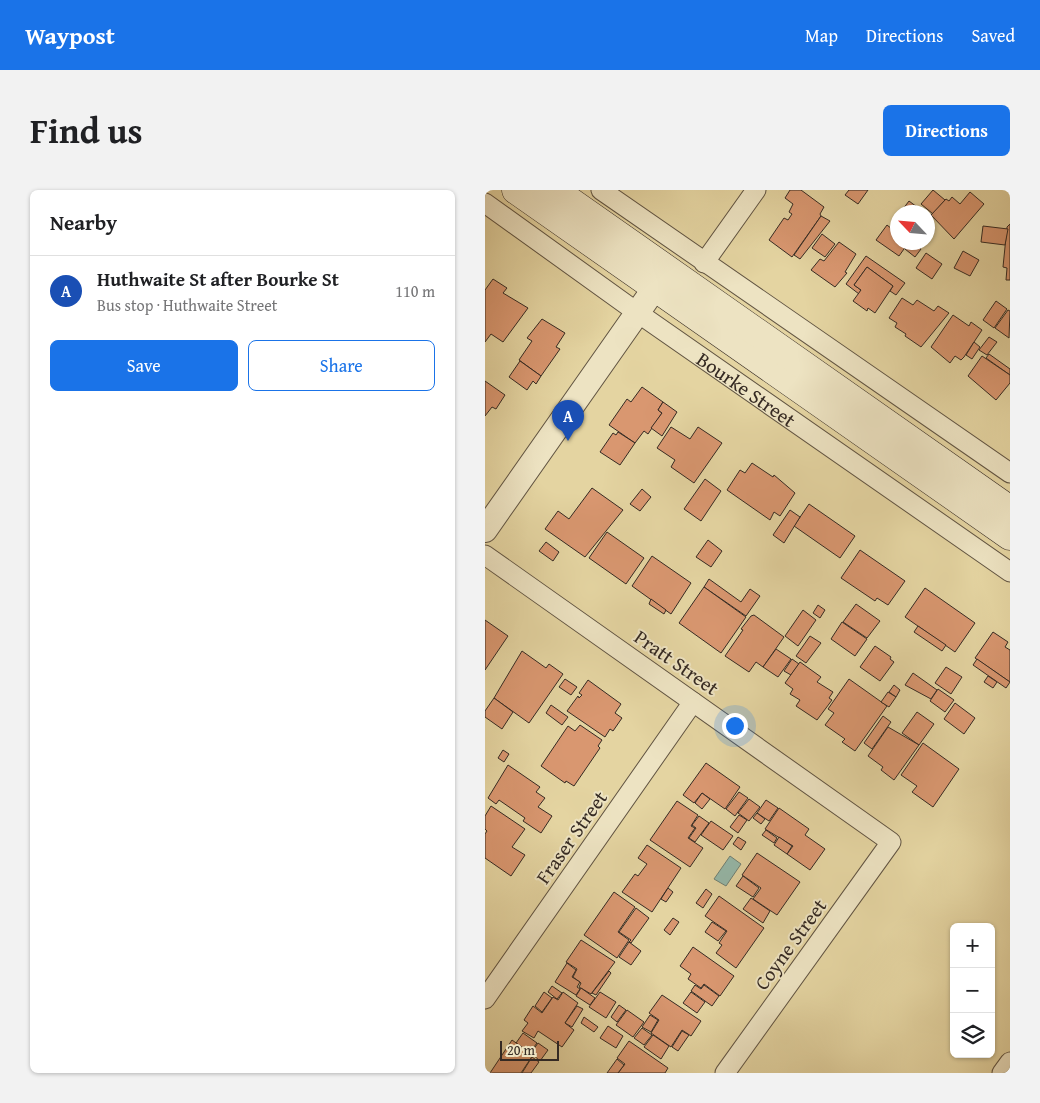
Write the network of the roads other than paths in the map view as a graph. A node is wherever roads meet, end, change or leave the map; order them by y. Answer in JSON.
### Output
{"nodes":[{"id":1,"x":516,"y":190,"type":"edge"},
{"id":2,"x":554,"y":190,"type":"edge"},
{"id":3,"x":601,"y":190,"type":"edge"},
{"id":4,"x":756,"y":190,"type":"edge"},
{"id":5,"x":485,"y":203,"type":"edge"},
{"id":6,"x":704,"y":263,"type":"junction"},
{"id":7,"x":661,"y":279,"type":"junction"},
{"id":8,"x":638,"y":313,"type":"junction"},
{"id":9,"x":1010,"y":474,"type":"edge"},
{"id":10,"x":1010,"y":510,"type":"edge"},
{"id":11,"x":485,"y":530,"type":"edge"},
{"id":12,"x":1010,"y":536,"type":"edge"},
{"id":13,"x":485,"y":555,"type":"edge"},
{"id":14,"x":1010,"y":572,"type":"edge"},
{"id":15,"x":693,"y":702,"type":"junction"},
{"id":16,"x":891,"y":842,"type":"joint"},
{"id":17,"x":485,"y":999,"type":"edge"},
{"id":18,"x":1010,"y":1062,"type":"edge"},
{"id":19,"x":725,"y":1073,"type":"edge"},
{"id":20,"x":1002,"y":1073,"type":"edge"}],
"edges":[{"from":1,"to":7,"type":"main road","name":"Bourke Street"},
{"from":2,"to":7,"type":"main road","name":"Bourke Street"},
{"from":3,"to":6,"type":"street"},
{"from":4,"to":6,"type":"street"},
{"from":5,"to":8,"type":"street","name":"Bourke Street"},
{"from":6,"to":9,"type":"street"},
{"from":7,"to":8,"type":"street"},
{"from":7,"to":10,"type":"main road","name":"Bourke Street"},
{"from":7,"to":12,"type":"main road","name":"Bourke Street"},
{"from":8,"to":11,"type":"street"},
{"from":8,"to":14,"type":"street","name":"Bourke Street"},
{"from":13,"to":15,"type":"street","name":"Pratt Street"},
{"from":15,"to":16,"type":"street","name":"Pratt Street"},
{"from":15,"to":17,"type":"street","name":"Fraser Street"},
{"from":16,"to":19,"type":"street","name":"Coyne Street"},
{"from":18,"to":20,"type":"street"}]}
